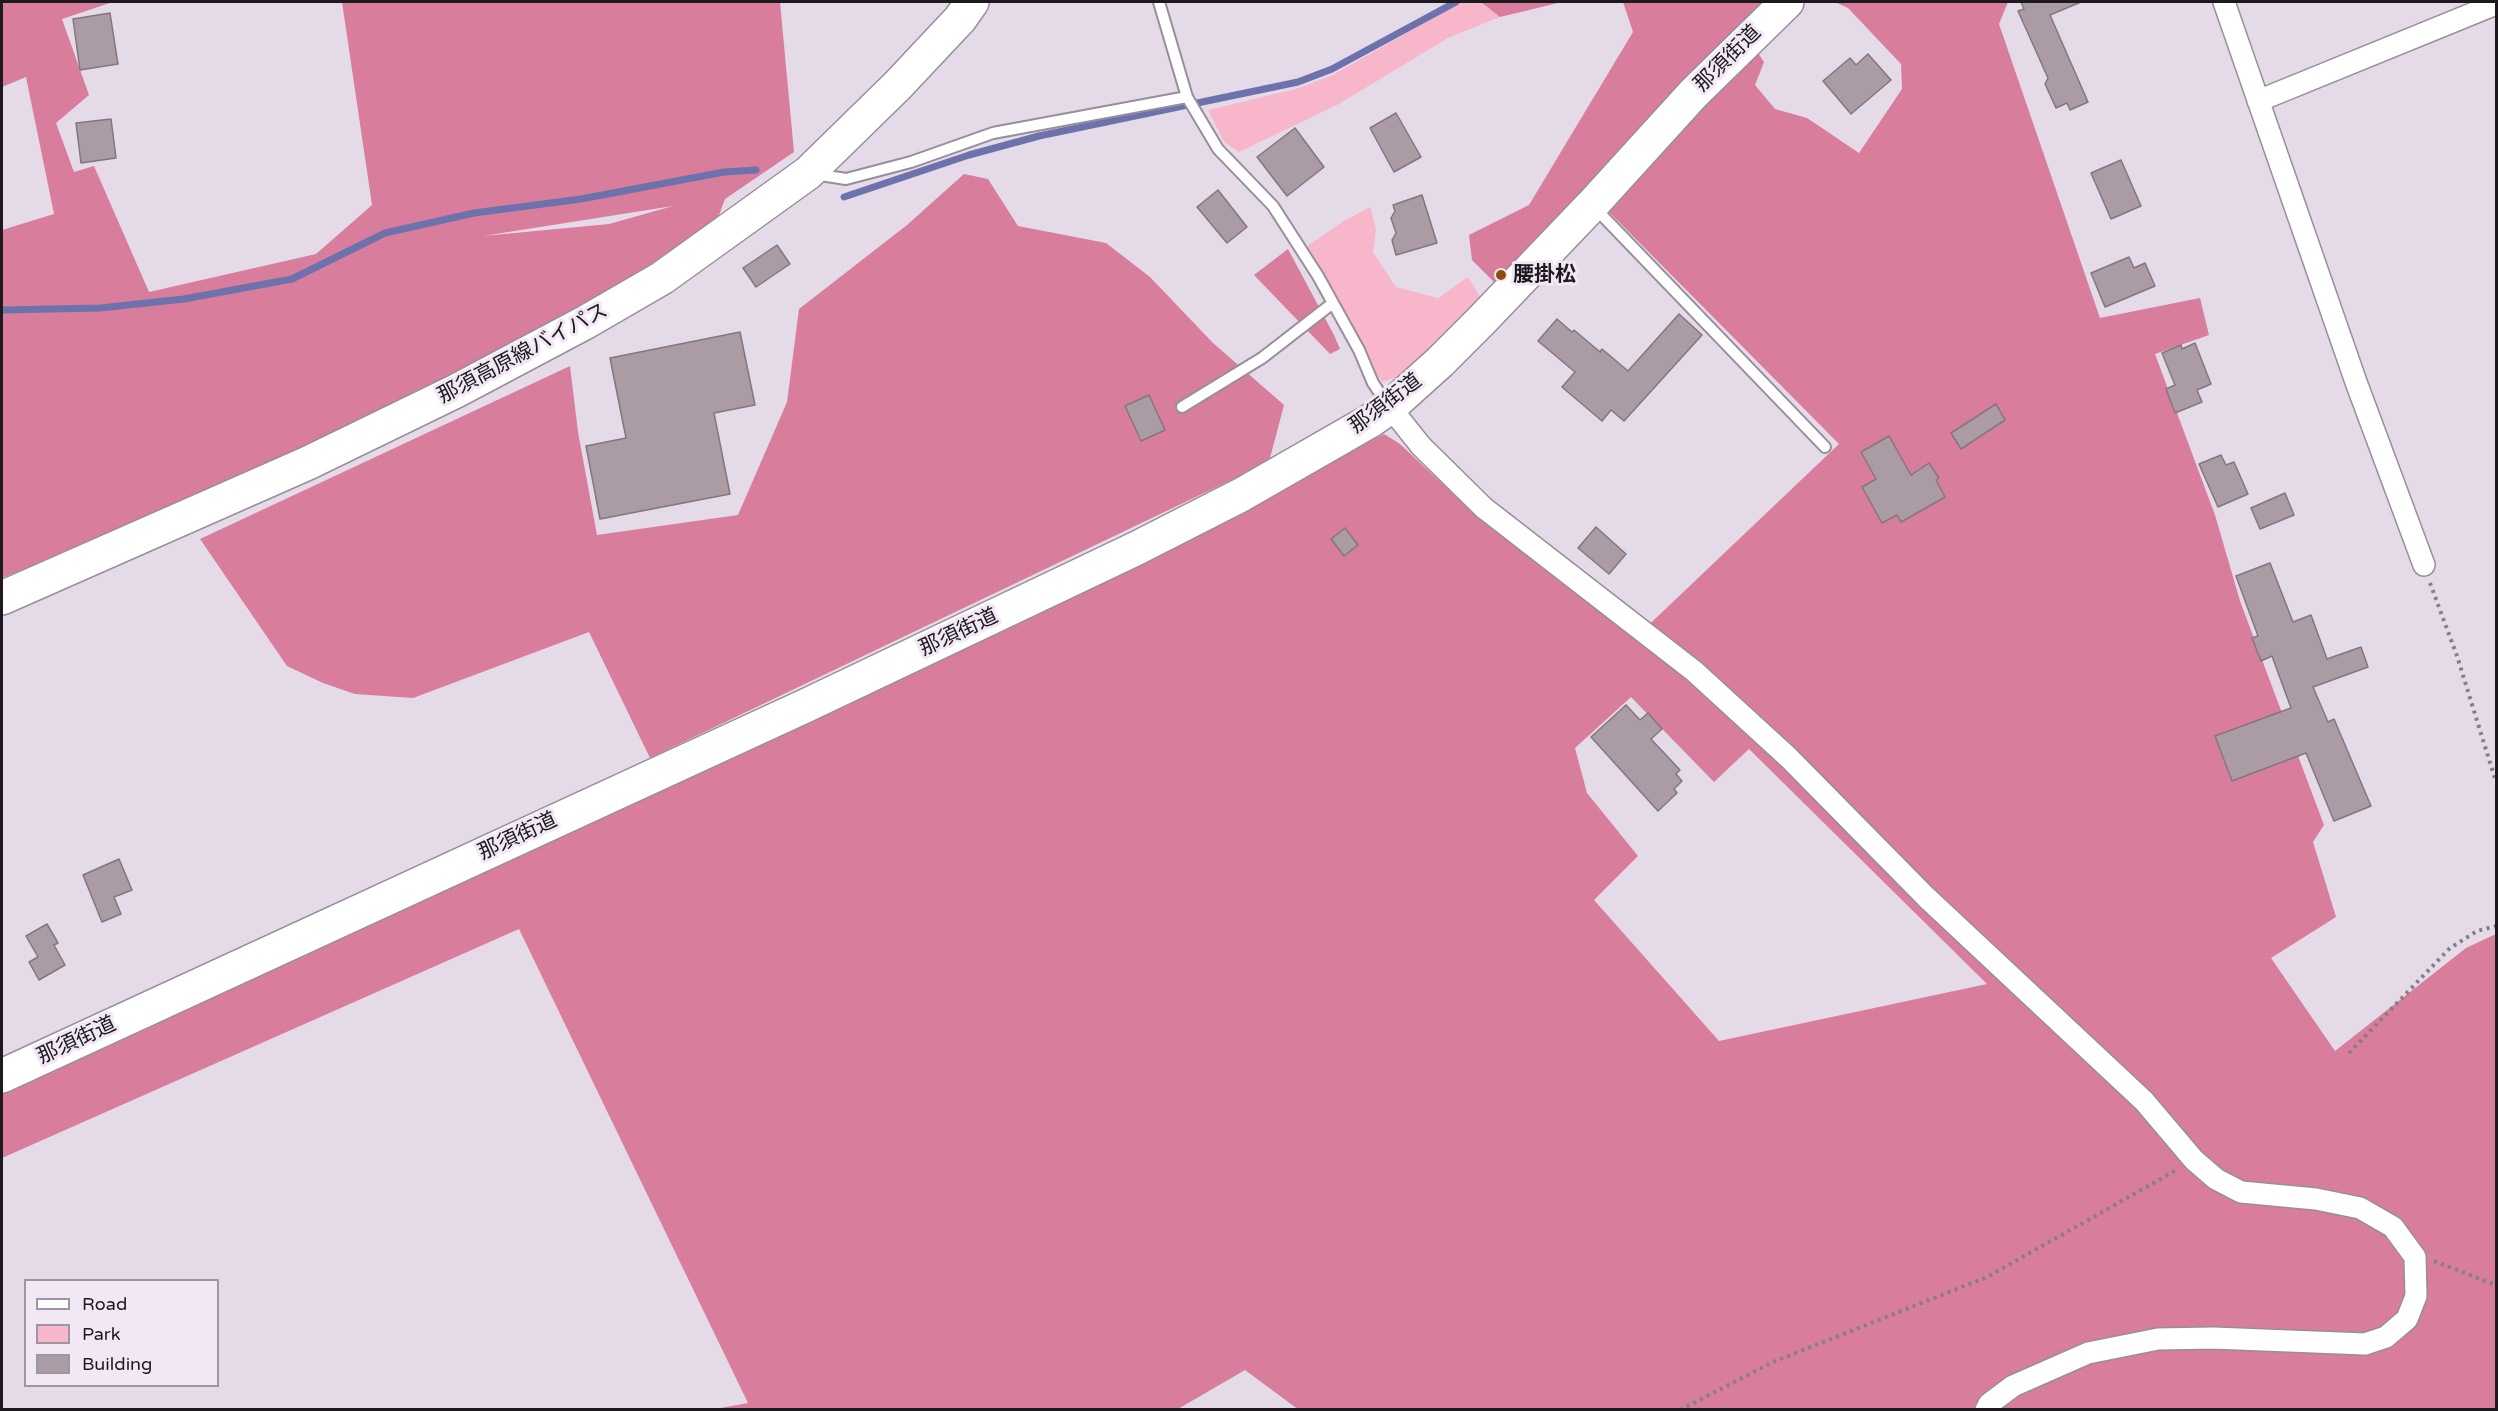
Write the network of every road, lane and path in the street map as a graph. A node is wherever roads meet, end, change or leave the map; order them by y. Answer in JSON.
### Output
{"nodes":[{"id":1,"x":972,"y":2,"type":"edge"},
{"id":2,"x":1160,"y":2,"type":"edge"},
{"id":3,"x":1787,"y":2,"type":"edge"},
{"id":4,"x":2224,"y":2,"type":"edge"},
{"id":5,"x":2496,"y":4,"type":"edge"},
{"id":6,"x":1187,"y":97,"type":"junction"},
{"id":7,"x":2258,"y":101,"type":"junction"},
{"id":8,"x":808,"y":173,"type":"junction"},
{"id":9,"x":1592,"y":205,"type":"junction"},
{"id":10,"x":1333,"y":303,"type":"junction"},
{"id":11,"x":1182,"y":407,"type":"dead end"},
{"id":12,"x":1390,"y":407,"type":"junction"},
{"id":13,"x":1825,"y":447,"type":"dead end"},
{"id":14,"x":2424,"y":565,"type":"joint"},
{"id":15,"x":2,"y":598,"type":"edge"},
{"id":16,"x":2496,"y":782,"type":"edge"},
{"id":17,"x":2496,"y":926,"type":"edge"},
{"id":18,"x":2349,"y":1053,"type":"dead end"},
{"id":19,"x":2,"y":1076,"type":"edge"},
{"id":20,"x":2194,"y":1160,"type":"junction"},
{"id":21,"x":2415,"y":1257,"type":"junction"},
{"id":22,"x":2496,"y":1285,"type":"edge"},
{"id":23,"x":1680,"y":1410,"type":"edge"},
{"id":24,"x":1986,"y":1410,"type":"edge"}],
"edges":[{"from":1,"to":8,"type":"main road","name":"那須高原線バイパス"},
{"from":2,"to":6,"type":"lane"},
{"from":3,"to":9,"type":"main road","name":"那須街道"},
{"from":4,"to":7,"type":"street"},
{"from":5,"to":7,"type":"street"},
{"from":6,"to":8,"type":"lane"},
{"from":6,"to":10,"type":"lane"},
{"from":7,"to":14,"type":"street"},
{"from":8,"to":15,"type":"main road","name":"那須高原線バイパス"},
{"from":9,"to":12,"type":"main road","name":"那須街道"},
{"from":9,"to":13,"type":"lane"},
{"from":10,"to":11,"type":"lane"},
{"from":10,"to":12,"type":"lane"},
{"from":12,"to":19,"type":"main road","name":"那須街道"},
{"from":12,"to":20,"type":"street"},
{"from":14,"to":16,"type":"path"},
{"from":17,"to":18,"type":"path"},
{"from":20,"to":21,"type":"street"},
{"from":20,"to":23,"type":"path"},
{"from":21,"to":22,"type":"path"},
{"from":21,"to":24,"type":"street"}]}
